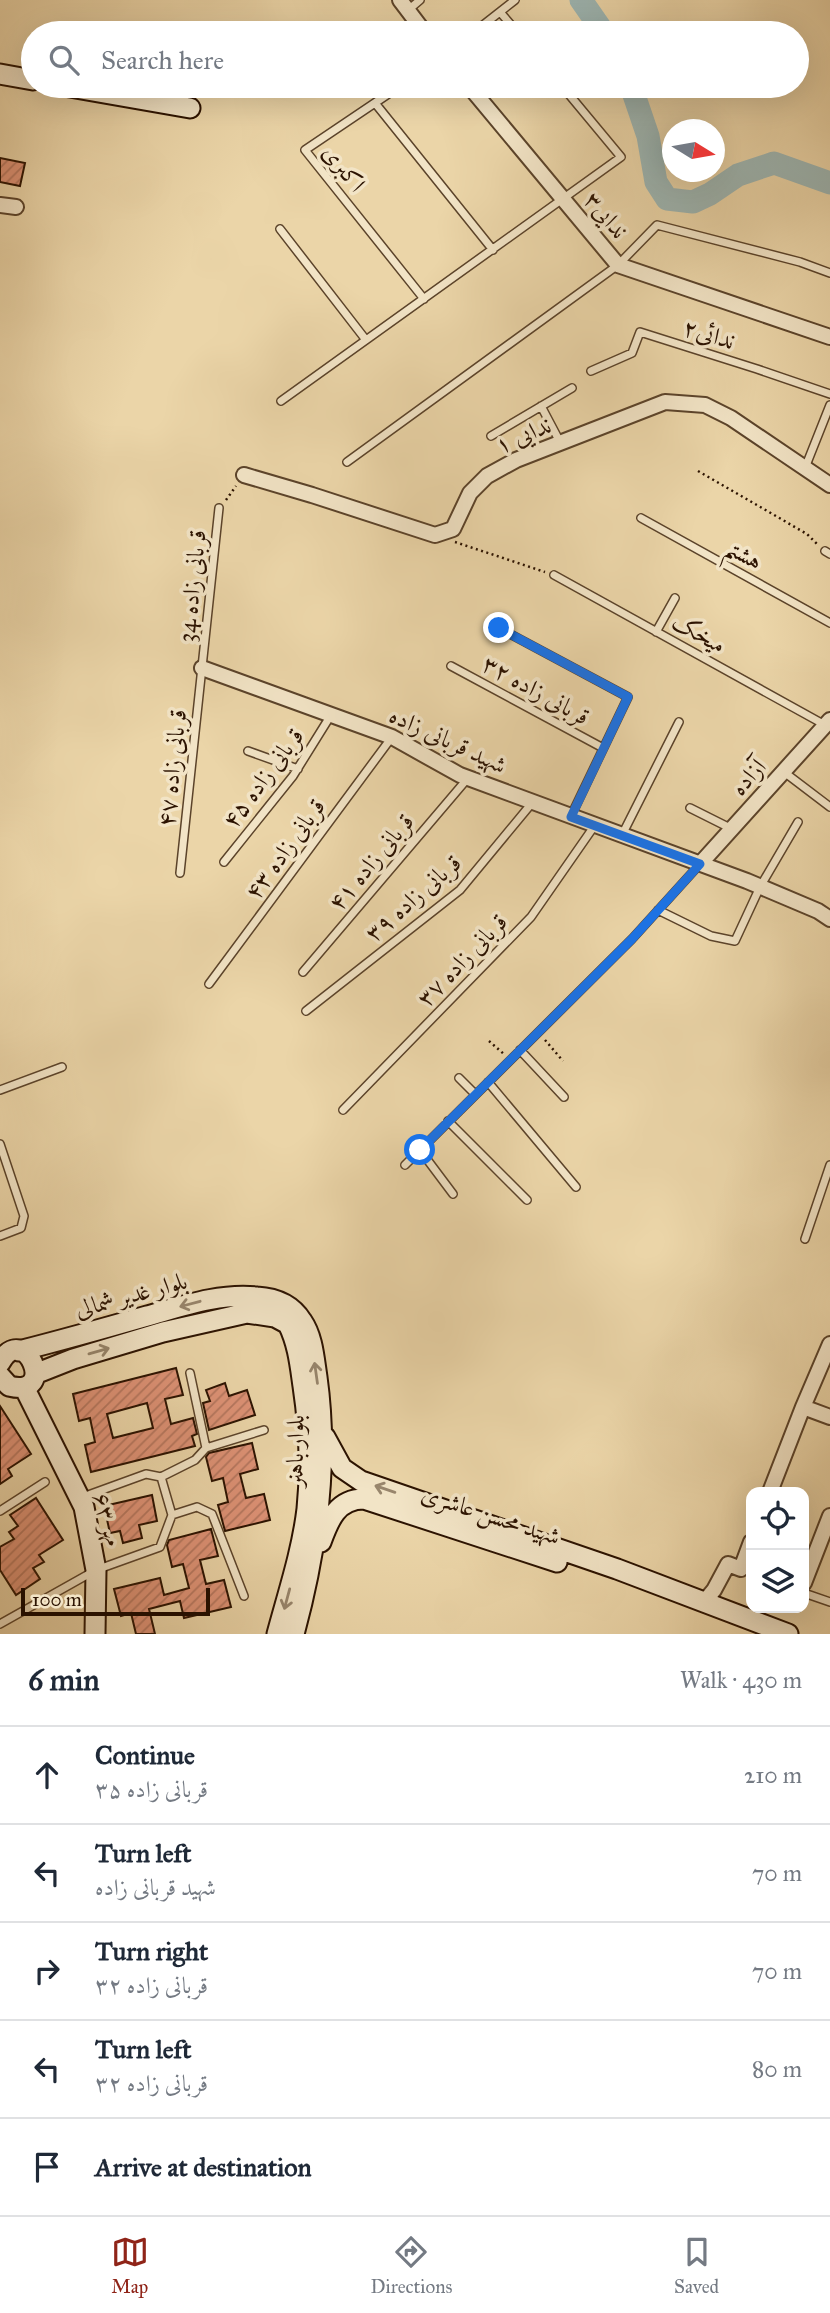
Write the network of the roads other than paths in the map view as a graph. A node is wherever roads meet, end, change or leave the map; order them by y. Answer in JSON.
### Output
{"nodes":[{"id":1,"x":420,"y":0,"type":"edge"},
{"id":2,"x":515,"y":0,"type":"edge"},
{"id":3,"x":403,"y":6,"type":"edge"},
{"id":4,"x":500,"y":12,"type":"junction"},
{"id":5,"x":415,"y":21,"type":"edge"},
{"id":6,"x":488,"y":21,"type":"edge"},
{"id":7,"x":508,"y":21,"type":"edge"},
{"id":8,"x":0,"y":74,"type":"edge"},
{"id":9,"x":21,"y":78,"type":"edge"},
{"id":10,"x":133,"y":98,"type":"edge"},
{"id":11,"x":382,"y":98,"type":"edge"},
{"id":12,"x":479,"y":98,"type":"edge"},
{"id":13,"x":572,"y":98,"type":"edge"},
{"id":14,"x":375,"y":103,"type":"junction"},
{"id":15,"x":190,"y":108,"type":"dead end"},
{"id":16,"x":564,"y":200,"type":"junction"},
{"id":17,"x":0,"y":205,"type":"edge"},
{"id":18,"x":16,"y":207,"type":"dead end"},
{"id":19,"x":280,"y":229,"type":"dead end"},
{"id":20,"x":493,"y":250,"type":"junction"},
{"id":21,"x":618,"y":265,"type":"junction"},
{"id":22,"x":830,"y":273,"type":"edge"},
{"id":23,"x":424,"y":299,"type":"junction"},
{"id":24,"x":830,"y":337,"type":"edge"},
{"id":25,"x":366,"y":340,"type":"junction"},
{"id":26,"x":591,"y":371,"type":"dead end"},
{"id":27,"x":572,"y":388,"type":"dead end"},
{"id":28,"x":830,"y":394,"type":"edge"},
{"id":29,"x":281,"y":401,"type":"dead end"},
{"id":30,"x":830,"y":405,"type":"edge"},
{"id":31,"x":541,"y":406,"type":"junction"},
{"id":32,"x":491,"y":436,"type":"dead end"},
{"id":33,"x":561,"y":443,"type":"junction"},
{"id":34,"x":347,"y":462,"type":"dead end"},
{"id":35,"x":805,"y":468,"type":"junction"},
{"id":36,"x":244,"y":475,"type":"road end"},
{"id":37,"x":830,"y":485,"type":"edge"},
{"id":38,"x":219,"y":508,"type":"road end"},
{"id":39,"x":641,"y":518,"type":"dead end"},
{"id":40,"x":554,"y":575,"type":"road end"},
{"id":41,"x":675,"y":598,"type":"dead end"},
{"id":42,"x":830,"y":623,"type":"edge"},
{"id":43,"x":499,"y":628,"type":"dead end"},
{"id":44,"x":656,"y":632,"type":"junction"},
{"id":45,"x":452,"y":666,"type":"dead end"},
{"id":46,"x":202,"y":668,"type":"junction"},
{"id":47,"x":332,"y":715,"type":"junction"},
{"id":48,"x":679,"y":722,"type":"dead end"},
{"id":49,"x":828,"y":723,"type":"edge"},
{"id":50,"x":392,"y":737,"type":"junction"},
{"id":51,"x":603,"y":748,"type":"junction"},
{"id":52,"x":248,"y":751,"type":"dead end"},
{"id":53,"x":298,"y":769,"type":"junction"},
{"id":54,"x":784,"y":772,"type":"junction"},
{"id":55,"x":468,"y":778,"type":"junction"},
{"id":56,"x":532,"y":802,"type":"junction"},
{"id":57,"x":830,"y":807,"type":"edge"},
{"id":58,"x":690,"y":808,"type":"dead end"},
{"id":59,"x":571,"y":817,"type":"junction"},
{"id":60,"x":798,"y":822,"type":"dead end"},
{"id":61,"x":594,"y":825,"type":"junction"},
{"id":62,"x":733,"y":828,"type":"junction"},
{"id":63,"x":622,"y":835,"type":"junction"},
{"id":64,"x":224,"y":862,"type":"dead end"},
{"id":65,"x":700,"y":864,"type":"junction"},
{"id":66,"x":180,"y":873,"type":"dead end"},
{"id":67,"x":760,"y":887,"type":"junction"},
{"id":68,"x":659,"y":910,"type":"junction"},
{"id":69,"x":830,"y":919,"type":"edge"},
{"id":70,"x":303,"y":972,"type":"dead end"},
{"id":71,"x":209,"y":984,"type":"dead end"},
{"id":72,"x":306,"y":1011,"type":"dead end"},
{"id":73,"x":520,"y":1050,"type":"junction"},
{"id":74,"x":62,"y":1067,"type":"dead end"},
{"id":75,"x":459,"y":1078,"type":"dead end"},
{"id":76,"x":488,"y":1082,"type":"junction"},
{"id":77,"x":0,"y":1090,"type":"edge"},
{"id":78,"x":475,"y":1094,"type":"junction"},
{"id":79,"x":564,"y":1097,"type":"dead end"},
{"id":80,"x":343,"y":1110,"type":"dead end"},
{"id":81,"x":448,"y":1121,"type":"junction"},
{"id":82,"x":0,"y":1144,"type":"edge"},
{"id":83,"x":420,"y":1150,"type":"junction"},
{"id":84,"x":405,"y":1165,"type":"dead end"},
{"id":85,"x":830,"y":1165,"type":"edge"},
{"id":86,"x":576,"y":1186,"type":"dead end"},
{"id":87,"x":453,"y":1194,"type":"dead end"},
{"id":88,"x":527,"y":1200,"type":"dead end"},
{"id":89,"x":0,"y":1236,"type":"edge"},
{"id":90,"x":805,"y":1239,"type":"dead end"},
{"id":91,"x":257,"y":1306,"type":"junction"},
{"id":92,"x":830,"y":1344,"type":"edge"},
{"id":93,"x":7,"y":1351,"type":"edge"},
{"id":94,"x":190,"y":1373,"type":"dead end"},
{"id":95,"x":14,"y":1383,"type":"edge"},
{"id":96,"x":803,"y":1407,"type":"junction"},
{"id":97,"x":830,"y":1417,"type":"edge"},
{"id":98,"x":322,"y":1429,"type":"junction"},
{"id":99,"x":264,"y":1430,"type":"dead end"},
{"id":100,"x":206,"y":1448,"type":"junction"},
{"id":101,"x":161,"y":1477,"type":"junction"},
{"id":102,"x":45,"y":1482,"type":"dead end"},
{"id":103,"x":772,"y":1487,"type":"edge"},
{"id":104,"x":80,"y":1498,"type":"junction"},
{"id":105,"x":0,"y":1511,"type":"edge"},
{"id":106,"x":172,"y":1515,"type":"junction"},
{"id":107,"x":830,"y":1516,"type":"edge"},
{"id":108,"x":748,"y":1550,"type":"edge"},
{"id":109,"x":740,"y":1568,"type":"edge"},
{"id":110,"x":96,"y":1570,"type":"junction"},
{"id":111,"x":809,"y":1570,"type":"edge"},
{"id":112,"x":308,"y":1576,"type":"junction"},
{"id":113,"x":809,"y":1595,"type":"edge"},
{"id":114,"x":244,"y":1596,"type":"dead end"},
{"id":115,"x":704,"y":1602,"type":"junction"},
{"id":116,"x":830,"y":1602,"type":"edge"},
{"id":117,"x":0,"y":1624,"type":"edge"},
{"id":118,"x":283,"y":1631,"type":"edge"},
{"id":119,"x":95,"y":1634,"type":"edge"},
{"id":120,"x":788,"y":1634,"type":"edge"}],
"edges":[{"from":1,"to":3,"type":"lane"},
{"from":2,"to":4,"type":"lane"},
{"from":3,"to":5,"type":"street"},
{"from":4,"to":6,"type":"lane"},
{"from":4,"to":7,"type":"lane"},
{"from":8,"to":9,"type":"street"},
{"from":10,"to":15,"type":"street"},
{"from":11,"to":14,"type":"lane","name":"اکبری"},
{"from":12,"to":16,"type":"street","name":"ندایی۳"},
{"from":13,"to":16,"type":"lane"},
{"from":14,"to":20,"type":"lane"},
{"from":14,"to":23,"type":"lane","name":"اکبری"},
{"from":16,"to":20,"type":"lane"},
{"from":16,"to":21,"type":"street","name":"ندایی۳"},
{"from":17,"to":18,"type":"street"},
{"from":19,"to":25,"type":"lane"},
{"from":20,"to":23,"type":"lane"},
{"from":21,"to":22,"type":"lane"},
{"from":21,"to":24,"type":"street","name":"ندایی۳"},
{"from":21,"to":34,"type":"lane"},
{"from":23,"to":25,"type":"lane"},
{"from":25,"to":29,"type":"lane"},
{"from":26,"to":28,"type":"lane","name":"ندائی۲"},
{"from":27,"to":31,"type":"lane"},
{"from":30,"to":35,"type":"lane"},
{"from":31,"to":32,"type":"lane"},
{"from":31,"to":33,"type":"lane"},
{"from":33,"to":35,"type":"street","name":"ندایی ۱"},
{"from":33,"to":36,"type":"street","name":"ندایی ۱"},
{"from":35,"to":37,"type":"street","name":"ندایی ۱"},
{"from":38,"to":46,"type":"lane","name":"قربانی زاده 34"},
{"from":39,"to":42,"type":"lane","name":"هشتم"},
{"from":40,"to":44,"type":"lane","name":"میخک"},
{"from":41,"to":44,"type":"lane"},
{"from":43,"to":51,"type":"lane","name":"قربانی زاده ۳۲"},
{"from":44,"to":49,"type":"lane","name":"میخک"},
{"from":45,"to":51,"type":"lane","name":"قربانی زاده ۳۲"},
{"from":46,"to":47,"type":"street","name":"شهید قربانی زاده"},
{"from":46,"to":66,"type":"lane","name":"قربانی زاده ۴۷"},
{"from":47,"to":50,"type":"street","name":"شهید قربانی زاده"},
{"from":47,"to":53,"type":"lane","name":"قربانی زاده ۴۵"},
{"from":48,"to":63,"type":"lane"},
{"from":49,"to":54,"type":"street","name":"آزاده"},
{"from":50,"to":55,"type":"street","name":"شهید قربانی زاده"},
{"from":50,"to":71,"type":"lane","name":"قربانی زاده ۴۳"},
{"from":51,"to":59,"type":"lane","name":"قربانی زاده ۳۲"},
{"from":52,"to":53,"type":"lane"},
{"from":53,"to":64,"type":"lane","name":"قربانی زاده ۴۵"},
{"from":54,"to":57,"type":"lane"},
{"from":54,"to":62,"type":"street","name":"آزاده"},
{"from":55,"to":56,"type":"street","name":"شهید قربانی زاده"},
{"from":55,"to":70,"type":"lane","name":"قربانی زاده ۴۱"},
{"from":56,"to":59,"type":"street","name":"شهید قربانی زاده"},
{"from":56,"to":72,"type":"lane","name":"قربانی زاده ۳۹"},
{"from":58,"to":62,"type":"lane"},
{"from":59,"to":61,"type":"street","name":"شهید قربانی زاده"},
{"from":60,"to":67,"type":"lane"},
{"from":61,"to":63,"type":"street","name":"شهید قربانی زاده"},
{"from":61,"to":80,"type":"lane","name":"قربانی زاده ۳۷"},
{"from":62,"to":65,"type":"street","name":"آزاده"},
{"from":63,"to":65,"type":"street","name":"شهید قربانی زاده"},
{"from":65,"to":67,"type":"street","name":"شهید قربانی زاده"},
{"from":65,"to":68,"type":"lane"},
{"from":67,"to":68,"type":"lane"},
{"from":67,"to":69,"type":"street","name":"شهید قربانی زاده"},
{"from":68,"to":73,"type":"lane"},
{"from":73,"to":76,"type":"lane"},
{"from":73,"to":79,"type":"lane"},
{"from":74,"to":77,"type":"lane"},
{"from":75,"to":78,"type":"lane"},
{"from":76,"to":78,"type":"lane"},
{"from":76,"to":86,"type":"lane"},
{"from":78,"to":81,"type":"lane"},
{"from":81,"to":83,"type":"lane"},
{"from":81,"to":88,"type":"lane"},
{"from":82,"to":89,"type":"lane"},
{"from":83,"to":84,"type":"lane"},
{"from":83,"to":87,"type":"lane"},
{"from":85,"to":90,"type":"lane"},
{"from":91,"to":93,"type":"street","name":"بلوار غدیر شمالی","one_way":true},
{"from":95,"to":91,"type":"street","name":"بلوار غدیر شمالی","one_way":true},
{"from":98,"to":91,"type":"street","name":"بلوار باهنر","one_way":true},
{"from":91,"to":118,"type":"street","name":"بلوار باهنر","one_way":true},
{"from":92,"to":96,"type":"street"},
{"from":93,"to":95,"type":"street","name":"مهر ۶۳"},
{"from":94,"to":100,"type":"lane"},
{"from":95,"to":104,"type":"street","name":"مهر ۶۳"},
{"from":96,"to":97,"type":"street"},
{"from":96,"to":103,"type":"street"},
{"from":98,"to":112,"type":"street","name":"بلوار باهنر"},
{"from":115,"to":98,"type":"street","name":"شهید محسن عاشری","one_way":true},
{"from":99,"to":100,"type":"lane"},
{"from":100,"to":101,"type":"lane"},
{"from":101,"to":104,"type":"lane"},
{"from":101,"to":106,"type":"lane"},
{"from":102,"to":105,"type":"lane"},
{"from":104,"to":110,"type":"street","name":"مهر ۶۳"},
{"from":106,"to":110,"type":"lane"},
{"from":106,"to":114,"type":"lane"},
{"from":107,"to":111,"type":"street"},
{"from":108,"to":109,"type":"street"},
{"from":109,"to":115,"type":"street"},
{"from":110,"to":117,"type":"lane"},
{"from":110,"to":119,"type":"street","name":"مهر ۶۳"},
{"from":112,"to":115,"type":"street","name":"شهید محسن عاشری"},
{"from":112,"to":118,"type":"street","name":"بلوار باهنر"},
{"from":113,"to":116,"type":"lane"},
{"from":115,"to":120,"type":"street","name":"شهید محسن عاشری"}]}
